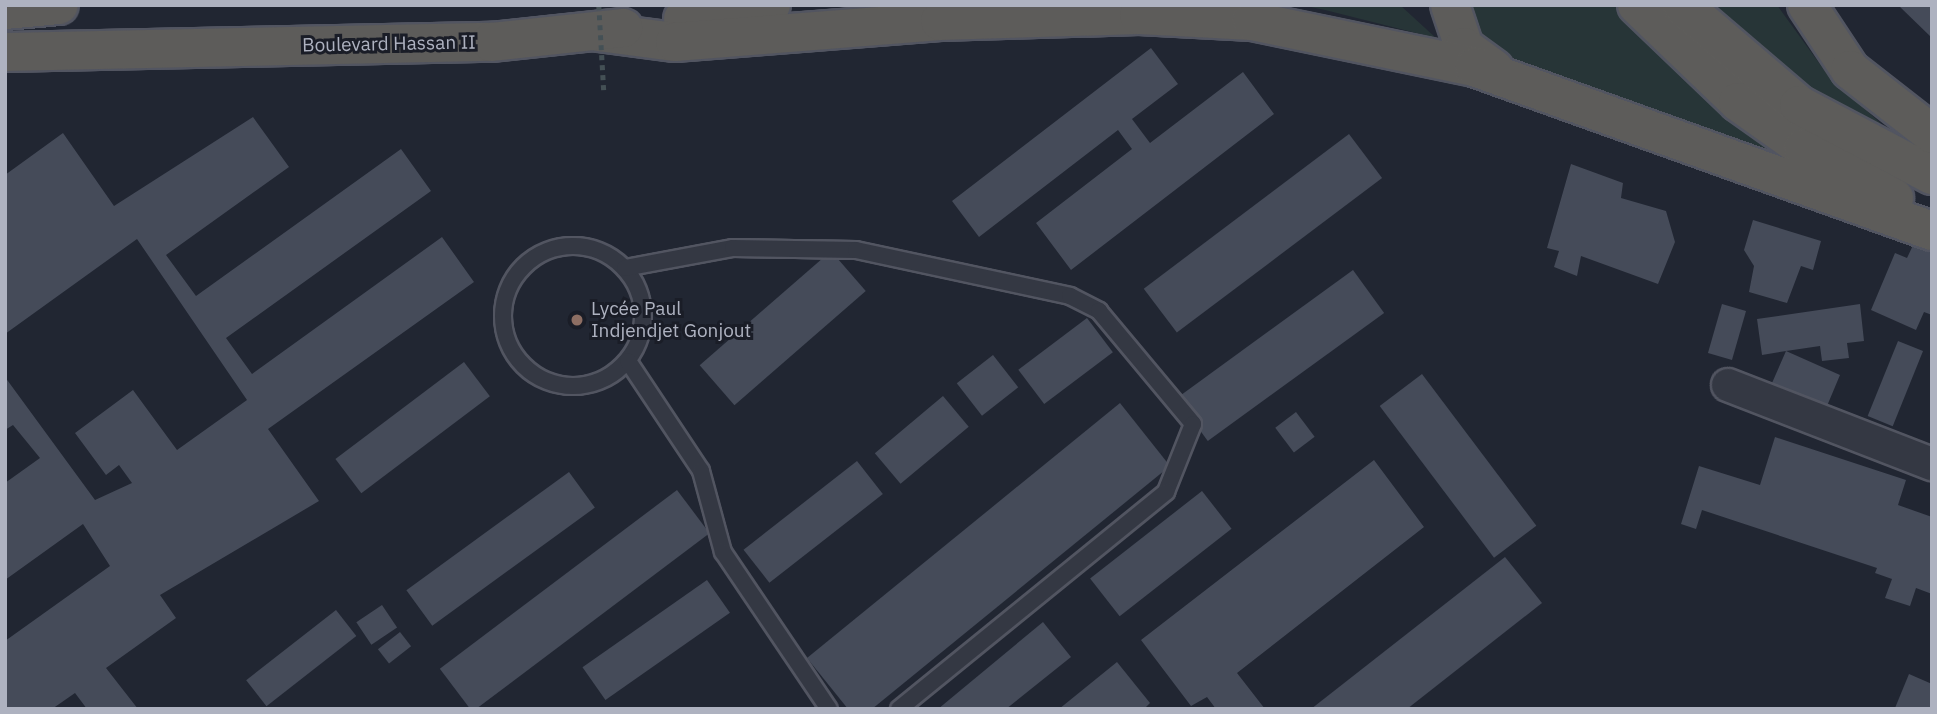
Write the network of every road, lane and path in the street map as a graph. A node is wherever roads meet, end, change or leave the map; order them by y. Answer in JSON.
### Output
{"nodes":[{"id":1,"x":59,"y":5,"type":"edge"},
{"id":2,"x":771,"y":5,"type":"edge"},
{"id":3,"x":1450,"y":5,"type":"edge"},
{"id":4,"x":1637,"y":5,"type":"edge"},
{"id":5,"x":1682,"y":5,"type":"edge"},
{"id":6,"x":5,"y":10,"type":"edge"},
{"id":7,"x":1808,"y":14,"type":"edge"},
{"id":8,"x":598,"y":19,"type":"edge"},
{"id":9,"x":5,"y":52,"type":"edge"},
{"id":10,"x":1515,"y":81,"type":"junction"},
{"id":11,"x":604,"y":91,"type":"dead end"},
{"id":12,"x":1932,"y":134,"type":"edge"},
{"id":13,"x":1932,"y":175,"type":"edge"},
{"id":14,"x":1932,"y":214,"type":"edge"},
{"id":15,"x":1932,"y":231,"type":"edge"},
{"id":16,"x":625,"y":268,"type":"junction"},
{"id":17,"x":628,"y":361,"type":"junction"},
{"id":18,"x":1728,"y":385,"type":"dead end"},
{"id":19,"x":1932,"y":464,"type":"edge"},
{"id":20,"x":829,"y":709,"type":"edge"},
{"id":21,"x":899,"y":709,"type":"edge"}],
"edges":[{"from":1,"to":6,"type":"highway"},
{"from":2,"to":8,"type":"highway","name":"Boulevard Hassan II"},
{"from":3,"to":10,"type":"highway"},
{"from":4,"to":14,"type":"highway"},
{"from":5,"to":13,"type":"highway"},
{"from":7,"to":12,"type":"highway"},
{"from":8,"to":9,"type":"highway","name":"Boulevard Hassan II"},
{"from":8,"to":10,"type":"highway"},
{"from":8,"to":11,"type":"path","bridge":true},
{"from":10,"to":15,"type":"highway"},
{"from":16,"to":17,"type":"lane"},
{"from":16,"to":17,"type":"lane"},
{"from":16,"to":21,"type":"lane"},
{"from":17,"to":20,"type":"lane"},
{"from":18,"to":19,"type":"street"}]}
